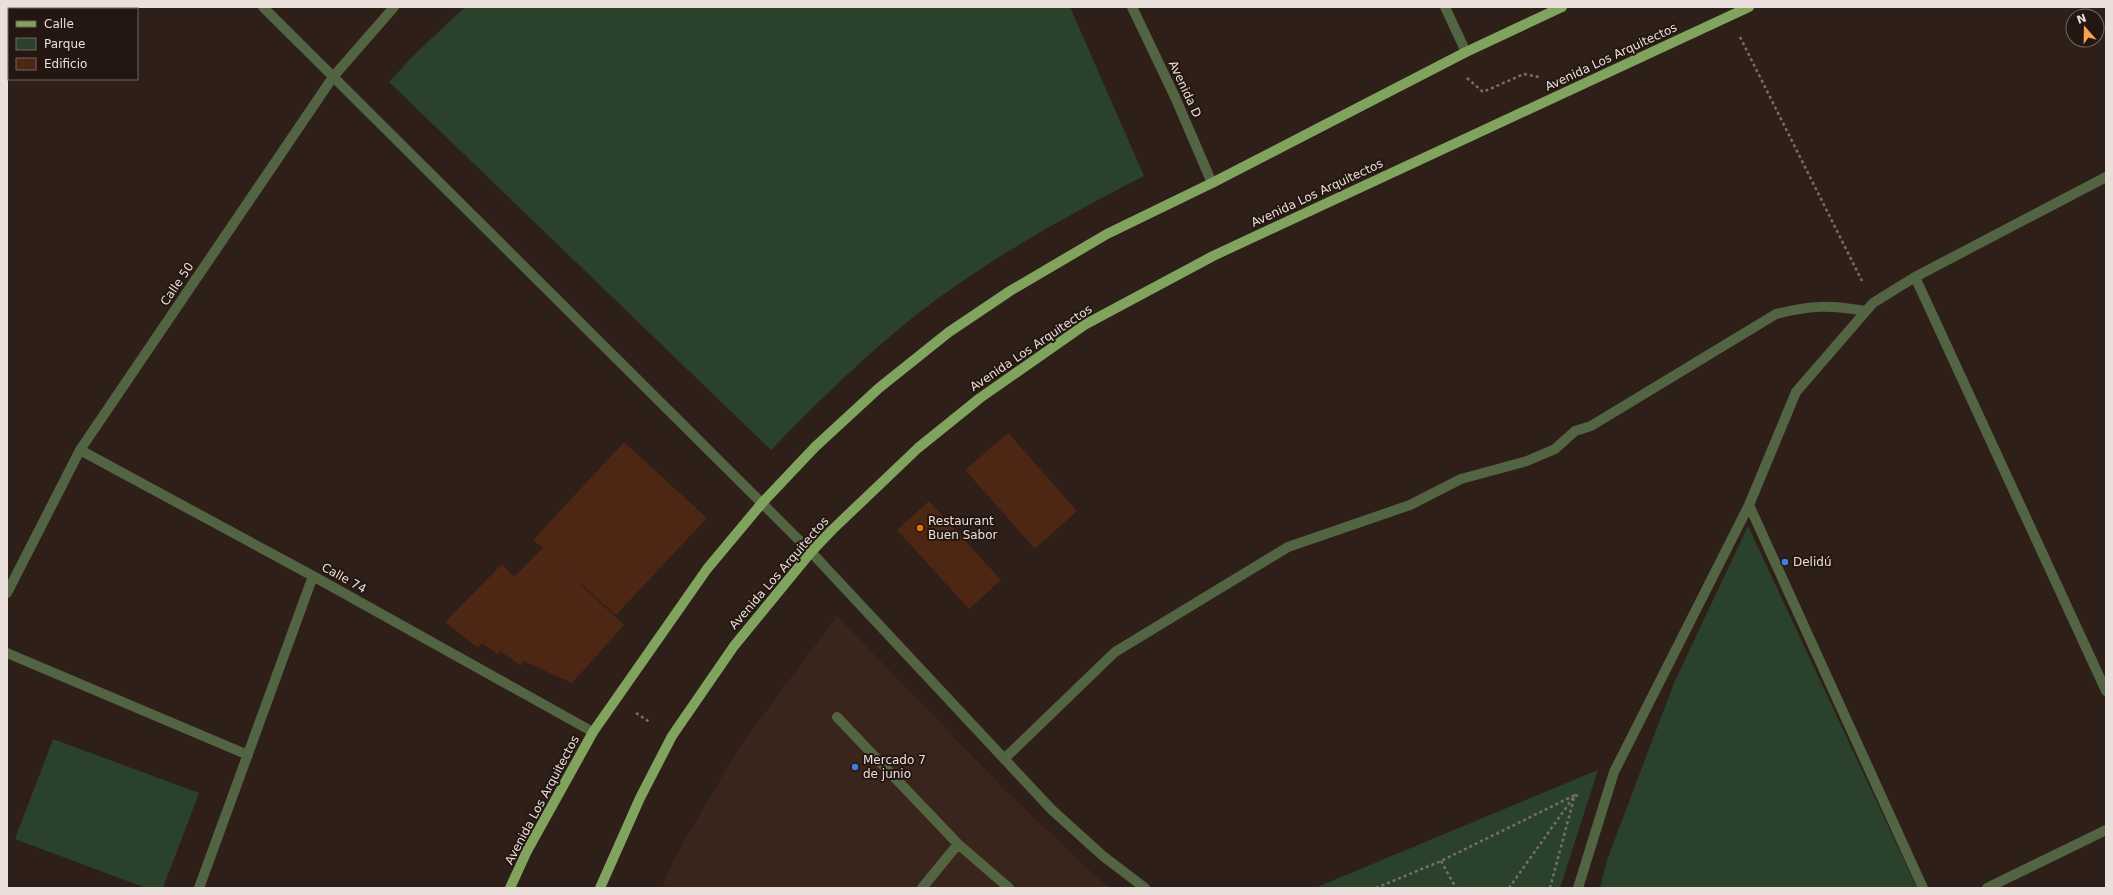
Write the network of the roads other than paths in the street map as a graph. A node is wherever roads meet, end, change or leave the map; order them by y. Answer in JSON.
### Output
{"nodes":[{"id":1,"x":263,"y":7,"type":"edge"},
{"id":2,"x":394,"y":7,"type":"edge"},
{"id":3,"x":1132,"y":7,"type":"edge"},
{"id":4,"x":1445,"y":7,"type":"edge"},
{"id":5,"x":1562,"y":7,"type":"edge"},
{"id":6,"x":1748,"y":7,"type":"edge"},
{"id":7,"x":1466,"y":52,"type":"junction"},
{"id":8,"x":333,"y":77,"type":"junction"},
{"id":9,"x":2106,"y":177,"type":"edge"},
{"id":10,"x":1212,"y":183,"type":"junction"},
{"id":11,"x":1914,"y":277,"type":"junction"},
{"id":12,"x":1869,"y":307,"type":"junction"},
{"id":13,"x":80,"y":450,"type":"junction"},
{"id":14,"x":762,"y":502,"type":"junction"},
{"id":15,"x":1749,"y":505,"type":"junction"},
{"id":16,"x":811,"y":552,"type":"junction"},
{"id":17,"x":313,"y":576,"type":"junction"},
{"id":18,"x":7,"y":593,"type":"edge"},
{"id":19,"x":7,"y":653,"type":"edge"},
{"id":20,"x":2106,"y":691,"type":"edge"},
{"id":21,"x":837,"y":717,"type":"dead end"},
{"id":22,"x":593,"y":732,"type":"junction"},
{"id":23,"x":248,"y":755,"type":"junction"},
{"id":24,"x":1004,"y":759,"type":"junction"},
{"id":25,"x":2106,"y":830,"type":"edge"},
{"id":26,"x":958,"y":844,"type":"junction"},
{"id":27,"x":199,"y":888,"type":"edge"},
{"id":28,"x":510,"y":888,"type":"edge"},
{"id":29,"x":600,"y":888,"type":"edge"},
{"id":30,"x":922,"y":888,"type":"edge"},
{"id":31,"x":1009,"y":888,"type":"edge"},
{"id":32,"x":1145,"y":888,"type":"edge"},
{"id":33,"x":1578,"y":888,"type":"edge"},
{"id":34,"x":1923,"y":888,"type":"edge"},
{"id":35,"x":1987,"y":888,"type":"edge"}],
"edges":[{"from":1,"to":8,"type":"street"},
{"from":2,"to":8,"type":"street","name":"Calle 50"},
{"from":3,"to":10,"type":"street","name":"Avenida D"},
{"from":4,"to":7,"type":"street"},
{"from":5,"to":7,"type":"main road","name":"Avenida Los Arquitectos"},
{"from":6,"to":16,"type":"main road","name":"Avenida Los Arquitectos"},
{"from":7,"to":10,"type":"main road","name":"Avenida Los Arquitectos"},
{"from":8,"to":13,"type":"street","name":"Calle 50"},
{"from":8,"to":14,"type":"street"},
{"from":9,"to":11,"type":"street"},
{"from":10,"to":14,"type":"main road","name":"Avenida Los Arquitectos"},
{"from":11,"to":12,"type":"street"},
{"from":11,"to":20,"type":"street"},
{"from":12,"to":15,"type":"street"},
{"from":12,"to":24,"type":"street"},
{"from":13,"to":17,"type":"street","name":"Calle 74"},
{"from":13,"to":18,"type":"street","name":"Calle 50"},
{"from":14,"to":16,"type":"street"},
{"from":14,"to":22,"type":"main road","name":"Avenida Los Arquitectos"},
{"from":15,"to":33,"type":"street"},
{"from":15,"to":34,"type":"street"},
{"from":16,"to":24,"type":"street"},
{"from":16,"to":29,"type":"main road","name":"Avenida Los Arquitectos"},
{"from":17,"to":22,"type":"street","name":"Calle 74"},
{"from":17,"to":23,"type":"street"},
{"from":19,"to":23,"type":"street"},
{"from":21,"to":26,"type":"street"},
{"from":22,"to":28,"type":"main road","name":"Avenida Los Arquitectos"},
{"from":23,"to":27,"type":"street"},
{"from":24,"to":32,"type":"street"},
{"from":25,"to":35,"type":"street"},
{"from":26,"to":30,"type":"street"},
{"from":26,"to":31,"type":"street"}]}
